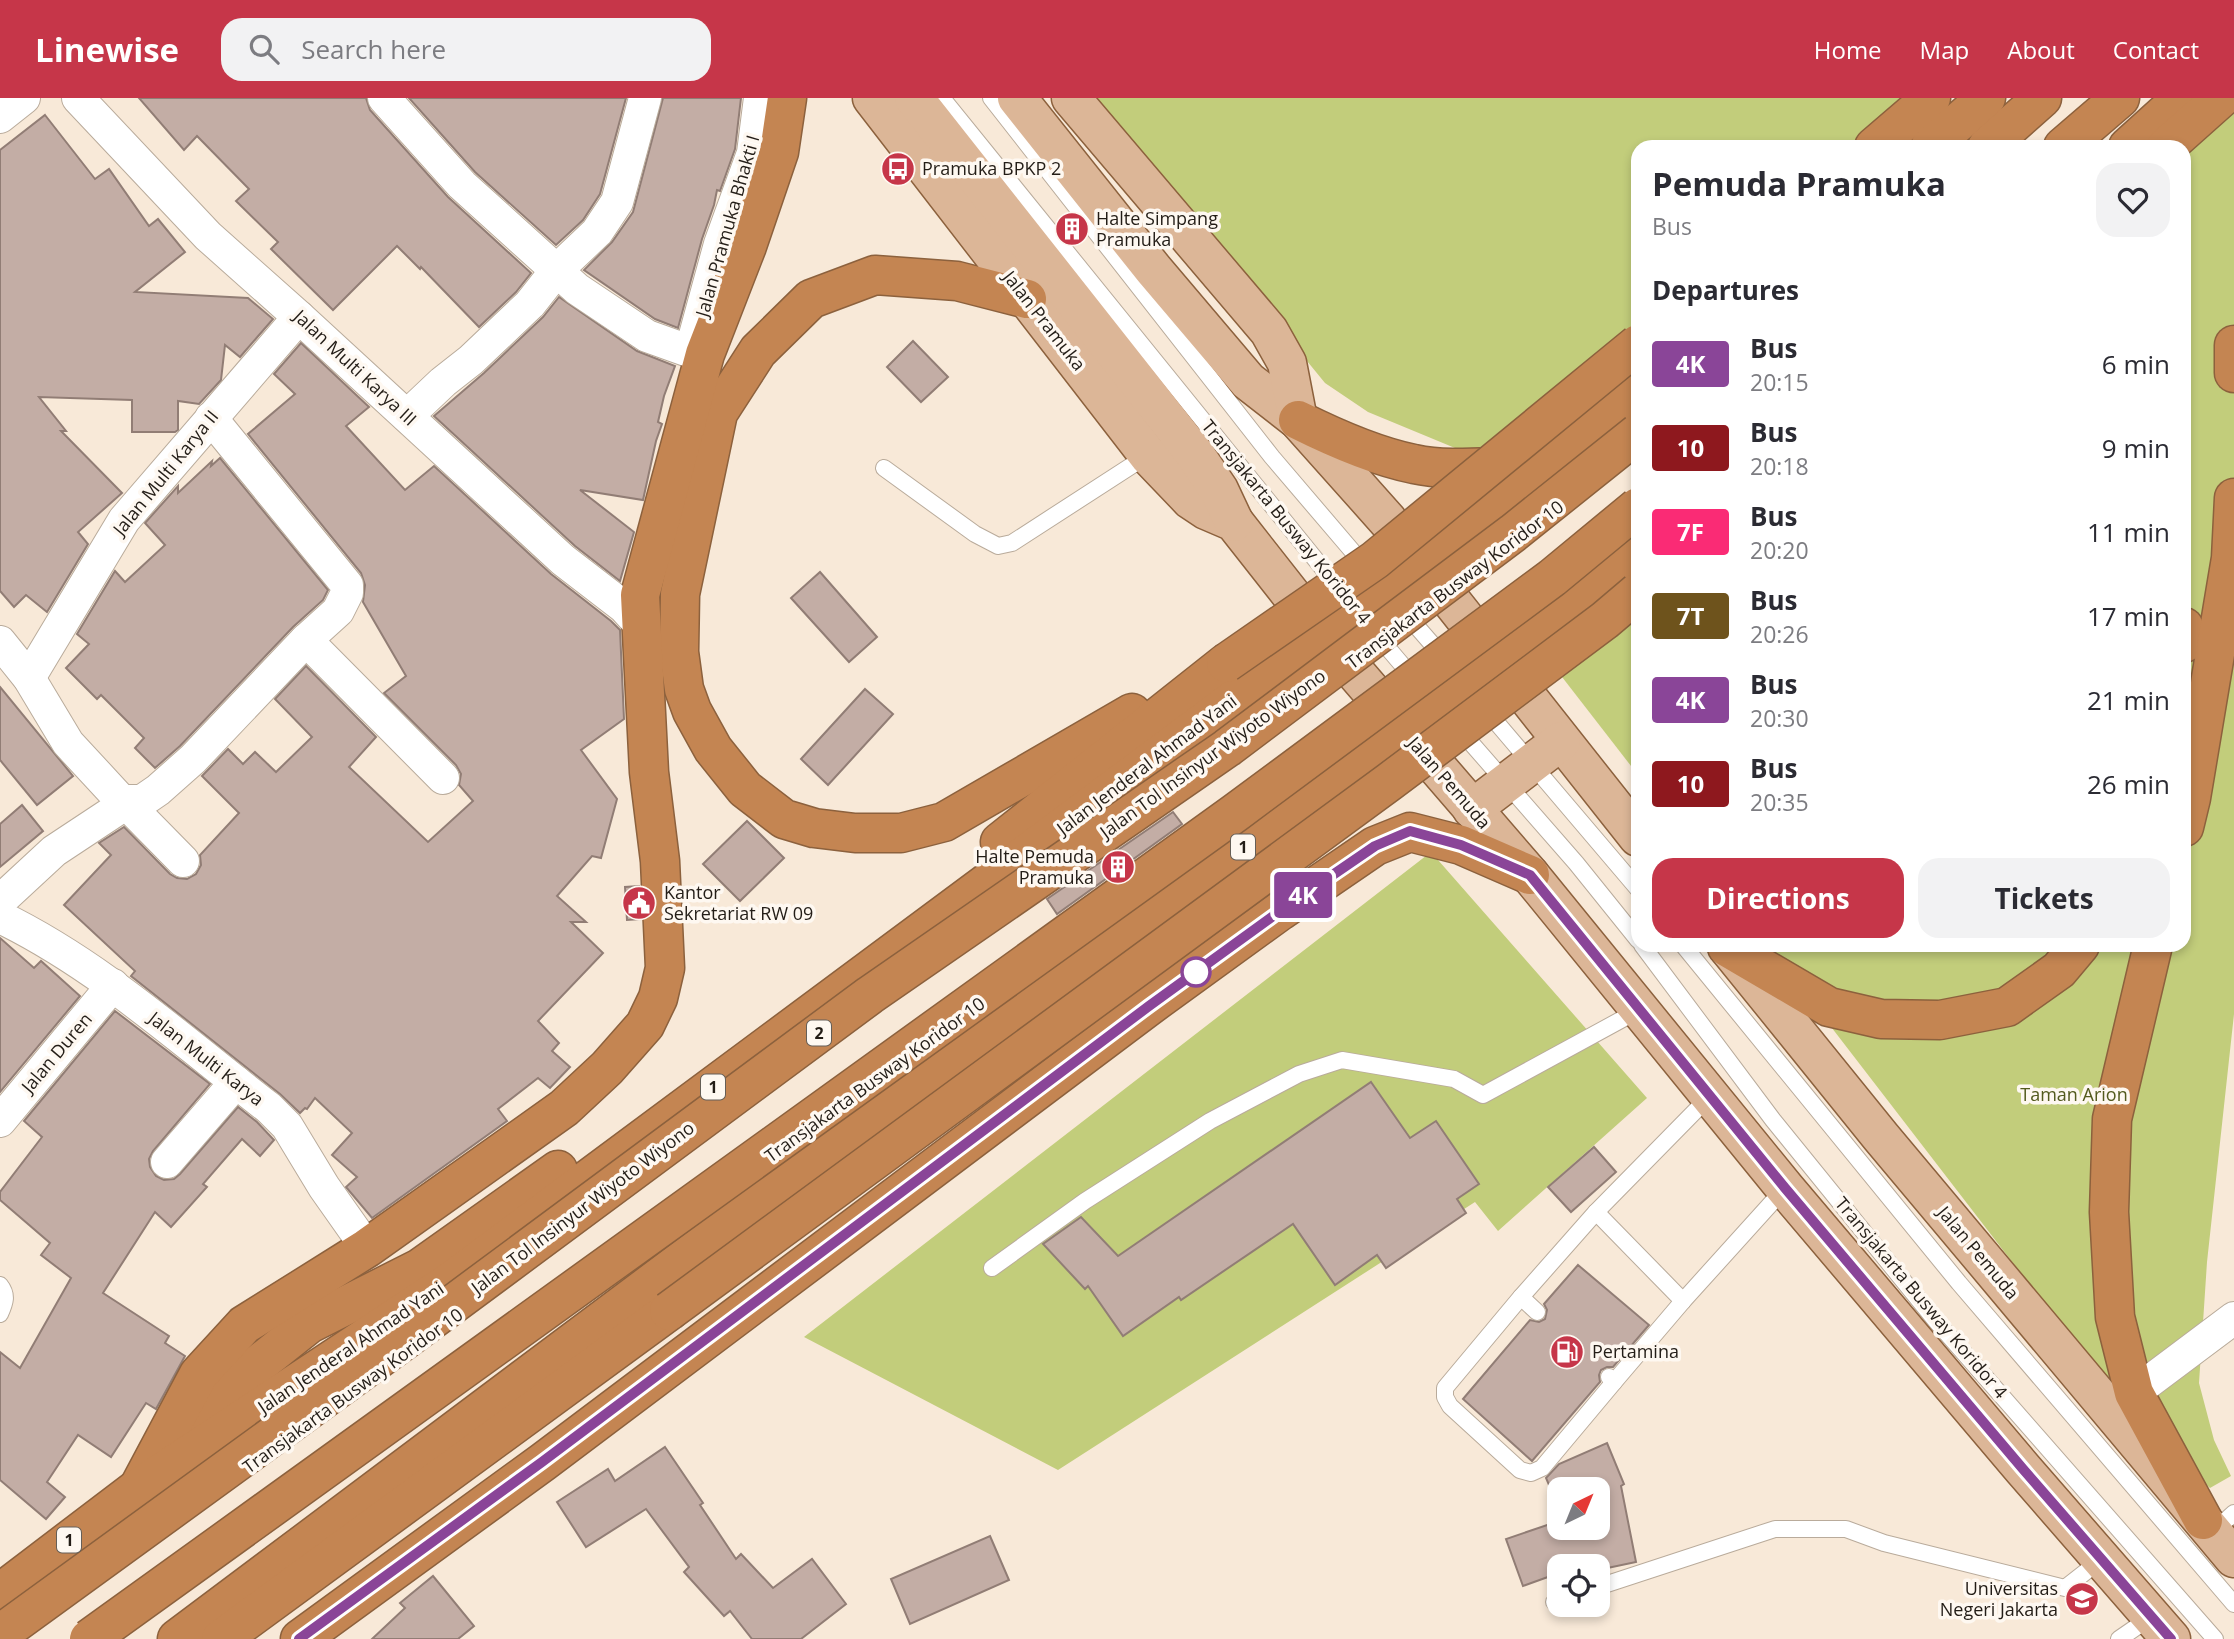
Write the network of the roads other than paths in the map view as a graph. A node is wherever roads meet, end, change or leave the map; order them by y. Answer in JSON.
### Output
{"nodes":[{"id":1,"x":24,"y":98,"type":"edge"},
{"id":2,"x":78,"y":98,"type":"edge"},
{"id":3,"x":384,"y":98,"type":"edge"},
{"id":4,"x":645,"y":98,"type":"edge"},
{"id":5,"x":760,"y":98,"type":"edge"},
{"id":6,"x":787,"y":98,"type":"edge"},
{"id":7,"x":872,"y":98,"type":"edge"},
{"id":8,"x":914,"y":98,"type":"edge"},
{"id":9,"x":942,"y":98,"type":"edge"},
{"id":10,"x":991,"y":98,"type":"edge"},
{"id":11,"x":1017,"y":98,"type":"edge"},
{"id":12,"x":1071,"y":98,"type":"edge"},
{"id":13,"x":1931,"y":98,"type":"edge"},
{"id":14,"x":1986,"y":98,"type":"edge"},
{"id":15,"x":2042,"y":98,"type":"edge"},
{"id":16,"x":2120,"y":98,"type":"edge"},
{"id":17,"x":2130,"y":98,"type":"edge"},
{"id":18,"x":2182,"y":98,"type":"edge"},
{"id":19,"x":2221,"y":98,"type":"edge"},
{"id":20,"x":0,"y":117,"type":"edge"},
{"id":21,"x":1882,"y":140,"type":"edge"},
{"id":22,"x":1938,"y":140,"type":"edge"},
{"id":23,"x":1994,"y":140,"type":"edge"},
{"id":24,"x":2071,"y":140,"type":"edge"},
{"id":25,"x":2081,"y":140,"type":"edge"},
{"id":26,"x":2136,"y":140,"type":"edge"},
{"id":27,"x":2174,"y":140,"type":"edge"},
{"id":28,"x":556,"y":271,"type":"junction"},
{"id":29,"x":1027,"y":299,"type":"junction"},
{"id":30,"x":299,"y":317,"type":"junction"},
{"id":31,"x":2234,"y":345,"type":"edge"},
{"id":32,"x":1631,"y":350,"type":"edge"},
{"id":33,"x":695,"y":352,"type":"junction"},
{"id":34,"x":2234,"y":373,"type":"edge"},
{"id":35,"x":1631,"y":397,"type":"edge"},
{"id":36,"x":407,"y":416,"type":"junction"},
{"id":37,"x":211,"y":418,"type":"junction"},
{"id":38,"x":1298,"y":420,"type":"junction"},
{"id":39,"x":1631,"y":439,"type":"edge"},
{"id":40,"x":1631,"y":449,"type":"edge"},
{"id":41,"x":1148,"y":455,"type":"junction"},
{"id":42,"x":1545,"y":465,"type":"junction"},
{"id":43,"x":884,"y":468,"type":"dead end"},
{"id":44,"x":2234,"y":498,"type":"edge"},
{"id":45,"x":1631,"y":513,"type":"edge"},
{"id":46,"x":1631,"y":519,"type":"edge"},
{"id":47,"x":1234,"y":522,"type":"junction"},
{"id":48,"x":1631,"y":556,"type":"edge"},
{"id":49,"x":1419,"y":560,"type":"junction"},
{"id":50,"x":1447,"y":594,"type":"junction"},
{"id":51,"x":1369,"y":598,"type":"junction"},
{"id":52,"x":1631,"y":598,"type":"edge"},
{"id":53,"x":1631,"y":604,"type":"edge"},
{"id":54,"x":1411,"y":620,"type":"junction"},
{"id":55,"x":1605,"y":620,"type":"junction"},
{"id":56,"x":643,"y":628,"type":"junction"},
{"id":57,"x":1322,"y":634,"type":"junction"},
{"id":58,"x":306,"y":639,"type":"junction"},
{"id":59,"x":1382,"y":641,"type":"junction"},
{"id":60,"x":0,"y":642,"type":"edge"},
{"id":61,"x":1490,"y":649,"type":"junction"},
{"id":62,"x":1226,"y":663,"type":"junction"},
{"id":63,"x":1349,"y":666,"type":"junction"},
{"id":64,"x":29,"y":678,"type":"junction"},
{"id":65,"x":1452,"y":690,"type":"junction"},
{"id":66,"x":1396,"y":721,"type":"junction"},
{"id":67,"x":1534,"y":762,"type":"junction"},
{"id":68,"x":443,"y":778,"type":"dead end"},
{"id":69,"x":123,"y":801,"type":"junction"},
{"id":70,"x":2191,"y":802,"type":"edge"},
{"id":71,"x":1472,"y":809,"type":"junction"},
{"id":72,"x":1631,"y":832,"type":"edge"},
{"id":73,"x":183,"y":861,"type":"dead end"},
{"id":74,"x":1530,"y":875,"type":"junction"},
{"id":75,"x":1631,"y":880,"type":"edge"},
{"id":76,"x":0,"y":901,"type":"edge"},
{"id":77,"x":0,"y":916,"type":"edge"},
{"id":78,"x":1631,"y":931,"type":"edge"},
{"id":79,"x":1647,"y":952,"type":"edge"},
{"id":80,"x":1689,"y":952,"type":"edge"},
{"id":81,"x":1732,"y":952,"type":"edge"},
{"id":82,"x":1737,"y":952,"type":"edge"},
{"id":83,"x":2074,"y":952,"type":"edge"},
{"id":84,"x":2151,"y":952,"type":"edge"},
{"id":85,"x":113,"y":985,"type":"junction"},
{"id":86,"x":904,"y":992,"type":"dead end"},
{"id":87,"x":1639,"y":1010,"type":"junction"},
{"id":88,"x":236,"y":1082,"type":"junction"},
{"id":89,"x":1709,"y":1097,"type":"junction"},
{"id":90,"x":0,"y":1121,"type":"edge"},
{"id":91,"x":726,"y":1122,"type":"dead end"},
{"id":92,"x":167,"y":1162,"type":"dead end"},
{"id":93,"x":1785,"y":1188,"type":"junction"},
{"id":94,"x":1596,"y":1212,"type":"junction"},
{"id":95,"x":368,"y":1248,"type":"junction"},
{"id":96,"x":992,"y":1268,"type":"dead end"},
{"id":97,"x":0,"y":1285,"type":"edge"},
{"id":98,"x":1521,"y":1297,"type":"junction"},
{"id":99,"x":1683,"y":1301,"type":"junction"},
{"id":100,"x":1537,"y":1312,"type":"dead end"},
{"id":101,"x":0,"y":1314,"type":"edge"},
{"id":102,"x":2234,"y":1318,"type":"edge"},
{"id":103,"x":2134,"y":1393,"type":"junction"},
{"id":104,"x":174,"y":1464,"type":"junction"},
{"id":105,"x":138,"y":1488,"type":"junction"},
{"id":106,"x":2221,"y":1531,"type":"edge"},
{"id":107,"x":2102,"y":1559,"type":"junction"},
{"id":108,"x":1610,"y":1583,"type":"edge"},
{"id":109,"x":0,"y":1593,"type":"edge"},
{"id":110,"x":2234,"y":1604,"type":"edge"},
{"id":111,"x":2162,"y":1628,"type":"edge"},
{"id":112,"x":0,"y":1634,"type":"edge"},
{"id":113,"x":13,"y":1639,"type":"edge"},
{"id":114,"x":89,"y":1639,"type":"edge"},
{"id":115,"x":106,"y":1639,"type":"edge"},
{"id":116,"x":177,"y":1639,"type":"edge"},
{"id":117,"x":221,"y":1639,"type":"edge"},
{"id":118,"x":299,"y":1639,"type":"edge"},
{"id":119,"x":2119,"y":1639,"type":"edge"},
{"id":120,"x":2215,"y":1639,"type":"edge"}],
"edges":[{"from":1,"to":20,"type":"street"},
{"from":2,"to":30,"type":"street","name":"Jalan Multi Karya III"},
{"from":3,"to":28,"type":"street"},
{"from":4,"to":28,"type":"street"},
{"from":5,"to":33,"type":"street","name":"Jalan Pramuka Bhakti I"},
{"from":6,"to":33,"type":"highway"},
{"from":7,"to":29,"type":"main road","name":"Jalan Pramuka"},
{"from":8,"to":47,"type":"main road","name":"Jalan Pramuka"},
{"from":9,"to":51,"type":"lane","name":"Transjakarta Busway Koridor 4"},
{"from":10,"to":51,"type":"lane","name":"Transjakarta Busway Koridor 4"},
{"from":11,"to":38,"type":"main road"},
{"from":12,"to":38,"type":"main road"},
{"from":13,"to":21,"type":"highway"},
{"from":14,"to":22,"type":"highway"},
{"from":15,"to":23,"type":"highway"},
{"from":16,"to":24,"type":"highway"},
{"from":17,"to":25,"type":"lane"},
{"from":18,"to":26,"type":"highway"},
{"from":19,"to":27,"type":"highway"},
{"from":28,"to":33,"type":"street"},
{"from":28,"to":36,"type":"street"},
{"from":29,"to":41,"type":"main road","name":"Jalan Pramuka"},
{"from":29,"to":62,"type":"highway"},
{"from":30,"to":36,"type":"street","name":"Jalan Multi Karya III"},
{"from":30,"to":37,"type":"street","name":"Jalan Multi Karya II"},
{"from":31,"to":34,"type":"highway"},
{"from":32,"to":62,"type":"highway","bridge":true},
{"from":33,"to":56,"type":"highway"},
{"from":35,"to":42,"type":"highway","name":"Jalan Jenderal Ahmad Yani","number":"1"},
{"from":36,"to":56,"type":"street","name":"Jalan Multi Karya III"},
{"from":37,"to":58,"type":"street"},
{"from":37,"to":64,"type":"street","name":"Jalan Multi Karya II"},
{"from":38,"to":42,"type":"highway"},
{"from":38,"to":49,"type":"main road"},
{"from":39,"to":112,"type":"highway","name":"Jalan Tol Insinyur Wiyoto Wiyono","number":"2","bridge":true},
{"from":40,"to":50,"type":"lane","name":"Transjakarta Busway Koridor 10"},
{"from":41,"to":43,"type":"lane"},
{"from":41,"to":47,"type":"main road","name":"Jalan Pramuka"},
{"from":42,"to":49,"type":"highway","name":"Jalan Jenderal Ahmad Yani","number":"1"},
{"from":44,"to":70,"type":"highway"},
{"from":45,"to":114,"type":"highway","bridge":true},
{"from":46,"to":61,"type":"lane"},
{"from":47,"to":57,"type":"main road","name":"Jalan Pramuka"},
{"from":48,"to":61,"type":"highway","number":"1"},
{"from":49,"to":50,"type":"main road"},
{"from":49,"to":51,"type":"highway","name":"Jalan Jenderal Ahmad Yani","number":"1"},
{"from":50,"to":54,"type":"lane","name":"Transjakarta Busway Koridor 10"},
{"from":50,"to":61,"type":"main road"},
{"from":51,"to":54,"type":"lane","name":"Transjakarta Busway Koridor 4"},
{"from":51,"to":57,"type":"highway","name":"Jalan Jenderal Ahmad Yani","number":"1"},
{"from":51,"to":59,"type":"lane","name":"Transjakarta Busway Koridor 4"},
{"from":52,"to":55,"type":"highway","bridge":true},
{"from":53,"to":55,"type":"highway","bridge":true},
{"from":54,"to":59,"type":"lane","name":"Transjakarta Busway Koridor 10"},
{"from":54,"to":65,"type":"lane","name":"Transjakarta Busway Koridor 4"},
{"from":55,"to":117,"type":"highway","bridge":true},
{"from":56,"to":95,"type":"highway"},
{"from":57,"to":63,"type":"main road","name":"Jalan Pramuka"},
{"from":57,"to":104,"type":"highway","name":"Jalan Jenderal Ahmad Yani","number":"1"},
{"from":58,"to":68,"type":"street"},
{"from":58,"to":69,"type":"street"},
{"from":59,"to":63,"type":"lane","name":"Transjakarta Busway Koridor 10"},
{"from":59,"to":65,"type":"lane","name":"Transjakarta Busway Koridor 4"},
{"from":60,"to":64,"type":"street"},
{"from":61,"to":65,"type":"highway","number":"1"},
{"from":61,"to":67,"type":"main road"},
{"from":62,"to":104,"type":"highway"},
{"from":63,"to":66,"type":"main road","name":"Jalan Pramuka"},
{"from":63,"to":86,"type":"lane","name":"Transjakarta Busway Koridor 10"},
{"from":64,"to":69,"type":"street"},
{"from":65,"to":66,"type":"highway","number":"1"},
{"from":65,"to":67,"type":"lane","name":"Transjakarta Busway Koridor 4"},
{"from":65,"to":67,"type":"lane","name":"Transjakarta Busway Koridor 4"},
{"from":66,"to":71,"type":"main road","name":"Jalan Pemuda"},
{"from":66,"to":115,"type":"lane","name":"Transjakarta Busway Koridor 10"},
{"from":66,"to":116,"type":"highway","number":"1"},
{"from":67,"to":71,"type":"main road"},
{"from":67,"to":72,"type":"main road"},
{"from":67,"to":75,"type":"lane","name":"Transjakarta Busway Koridor 4"},
{"from":67,"to":78,"type":"lane","name":"Transjakarta Busway Koridor 4"},
{"from":69,"to":73,"type":"street"},
{"from":69,"to":76,"type":"street"},
{"from":71,"to":74,"type":"main road","name":"Jalan Pemuda"},
{"from":74,"to":87,"type":"main road","name":"Jalan Pemuda"},
{"from":74,"to":118,"type":"highway"},
{"from":77,"to":85,"type":"street","name":"Jalan Multi Karya"},
{"from":79,"to":120,"type":"lane","name":"Transjakarta Busway Koridor 4"},
{"from":80,"to":110,"type":"lane"},
{"from":81,"to":106,"type":"main road","name":"Jalan Pemuda"},
{"from":82,"to":83,"type":"highway"},
{"from":84,"to":103,"type":"highway"},
{"from":85,"to":88,"type":"street","name":"Jalan Multi Karya"},
{"from":85,"to":90,"type":"street","name":"Jalan Duren"},
{"from":87,"to":89,"type":"main road","name":"Jalan Pemuda"},
{"from":87,"to":96,"type":"lane"},
{"from":88,"to":92,"type":"street"},
{"from":88,"to":95,"type":"street","name":"Jalan Multi Karya"},
{"from":89,"to":93,"type":"main road","name":"Jalan Pemuda"},
{"from":89,"to":94,"type":"lane"},
{"from":91,"to":113,"type":"lane","name":"Transjakarta Busway Koridor 10"},
{"from":93,"to":99,"type":"lane"},
{"from":93,"to":107,"type":"main road","name":"Jalan Pemuda"},
{"from":94,"to":98,"type":"lane"},
{"from":94,"to":99,"type":"lane"},
{"from":95,"to":105,"type":"highway"},
{"from":97,"to":101,"type":"lane"},
{"from":98,"to":99,"type":"lane"},
{"from":98,"to":100,"type":"lane"},
{"from":102,"to":103,"type":"street"},
{"from":103,"to":106,"type":"highway"},
{"from":104,"to":105,"type":"highway","name":"Jalan Jenderal Ahmad Yani","number":"1"},
{"from":105,"to":109,"type":"highway","name":"Jalan Jenderal Ahmad Yani","number":"1"},
{"from":107,"to":108,"type":"lane"},
{"from":107,"to":111,"type":"main road","name":"Jalan Pemuda"},
{"from":111,"to":119,"type":"lane"}]}
